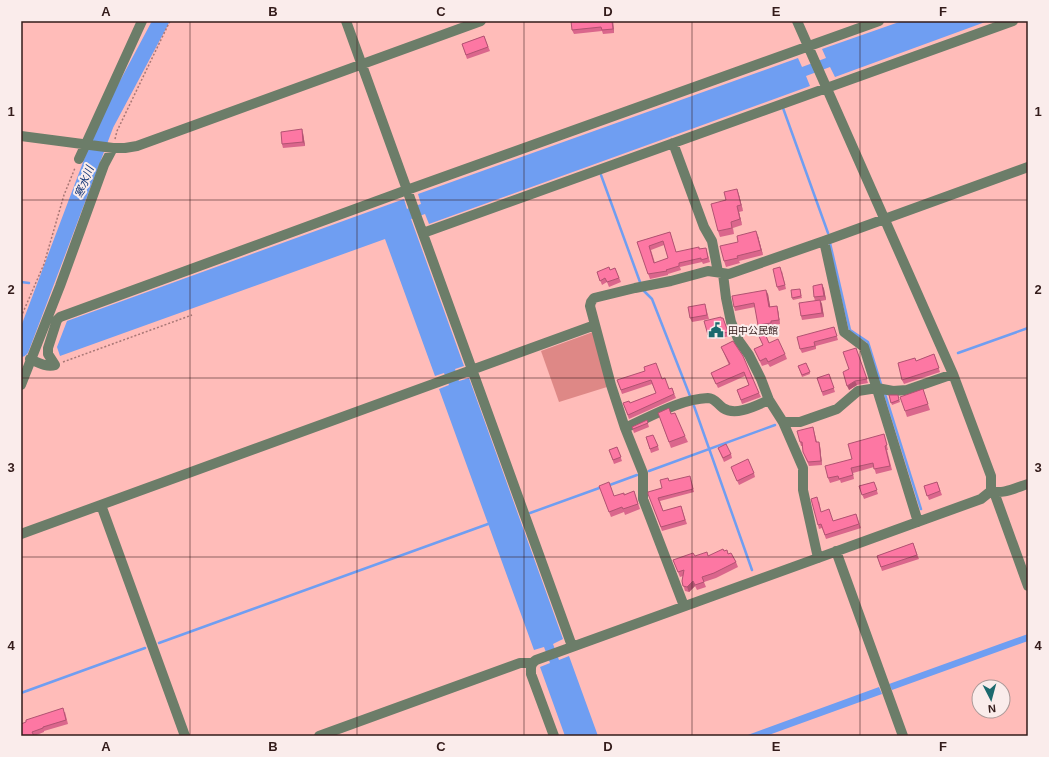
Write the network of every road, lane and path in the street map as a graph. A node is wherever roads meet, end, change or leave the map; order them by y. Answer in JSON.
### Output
{"nodes":[{"id":1,"x":142,"y":21,"type":"edge"},
{"id":2,"x":170,"y":21,"type":"edge"},
{"id":3,"x":346,"y":21,"type":"edge"},
{"id":4,"x":481,"y":21,"type":"edge"},
{"id":5,"x":797,"y":21,"type":"edge"},
{"id":6,"x":879,"y":21,"type":"edge"},
{"id":7,"x":1013,"y":21,"type":"edge"},
{"id":8,"x":808,"y":47,"type":"junction"},
{"id":9,"x":362,"y":64,"type":"junction"},
{"id":10,"x":827,"y":88,"type":"junction"},
{"id":11,"x":21,"y":136,"type":"edge"},
{"id":12,"x":673,"y":143,"type":"junction"},
{"id":13,"x":86,"y":144,"type":"junction"},
{"id":14,"x":111,"y":147,"type":"junction"},
{"id":15,"x":79,"y":159,"type":"joint"},
{"id":16,"x":1028,"y":167,"type":"edge"},
{"id":17,"x":407,"y":190,"type":"junction"},
{"id":18,"x":885,"y":219,"type":"junction"},
{"id":19,"x":423,"y":233,"type":"junction"},
{"id":20,"x":824,"y":241,"type":"junction"},
{"id":21,"x":720,"y":273,"type":"junction"},
{"id":22,"x":192,"y":315,"type":"dead end"},
{"id":23,"x":21,"y":317,"type":"edge"},
{"id":24,"x":595,"y":325,"type":"junction"},
{"id":25,"x":30,"y":359,"type":"junction"},
{"id":26,"x":55,"y":365,"type":"junction"},
{"id":27,"x":473,"y":370,"type":"junction"},
{"id":28,"x":953,"y":374,"type":"junction"},
{"id":29,"x":21,"y":384,"type":"edge"},
{"id":30,"x":877,"y":388,"type":"junction"},
{"id":31,"x":769,"y":400,"type":"junction"},
{"id":32,"x":783,"y":422,"type":"junction"},
{"id":33,"x":625,"y":428,"type":"junction"},
{"id":34,"x":1028,"y":484,"type":"edge"},
{"id":35,"x":993,"y":491,"type":"junction"},
{"id":36,"x":101,"y":505,"type":"junction"},
{"id":37,"x":918,"y":522,"type":"junction"},
{"id":38,"x":21,"y":534,"type":"edge"},
{"id":39,"x":836,"y":551,"type":"junction"},
{"id":40,"x":818,"y":558,"type":"junction"},
{"id":41,"x":1028,"y":586,"type":"edge"},
{"id":42,"x":684,"y":606,"type":"junction"},
{"id":43,"x":572,"y":646,"type":"junction"},
{"id":44,"x":532,"y":663,"type":"junction"},
{"id":45,"x":184,"y":736,"type":"edge"},
{"id":46,"x":319,"y":736,"type":"edge"},
{"id":47,"x":554,"y":736,"type":"edge"},
{"id":48,"x":903,"y":736,"type":"edge"}],
"edges":[{"from":1,"to":13,"type":"street"},
{"from":2,"to":14,"type":"path"},
{"from":3,"to":9,"type":"street"},
{"from":4,"to":9,"type":"street"},
{"from":5,"to":8,"type":"street"},
{"from":6,"to":8,"type":"street"},
{"from":7,"to":10,"type":"street"},
{"from":8,"to":10,"type":"street"},
{"from":8,"to":17,"type":"street"},
{"from":9,"to":14,"type":"street"},
{"from":9,"to":17,"type":"street"},
{"from":10,"to":12,"type":"street"},
{"from":10,"to":18,"type":"street"},
{"from":11,"to":13,"type":"street"},
{"from":12,"to":19,"type":"street"},
{"from":12,"to":21,"type":"street"},
{"from":13,"to":14,"type":"street"},
{"from":13,"to":15,"type":"street"},
{"from":14,"to":25,"type":"street"},
{"from":15,"to":23,"type":"path"},
{"from":16,"to":18,"type":"street"},
{"from":17,"to":19,"type":"street"},
{"from":17,"to":26,"type":"street"},
{"from":18,"to":20,"type":"street"},
{"from":18,"to":28,"type":"street"},
{"from":19,"to":27,"type":"street"},
{"from":20,"to":21,"type":"street"},
{"from":20,"to":30,"type":"street"},
{"from":21,"to":24,"type":"street"},
{"from":21,"to":31,"type":"street"},
{"from":22,"to":26,"type":"path"},
{"from":24,"to":27,"type":"street"},
{"from":24,"to":33,"type":"street"},
{"from":25,"to":26,"type":"street"},
{"from":25,"to":29,"type":"street"},
{"from":27,"to":36,"type":"street"},
{"from":27,"to":43,"type":"street"},
{"from":28,"to":30,"type":"street"},
{"from":28,"to":35,"type":"street"},
{"from":30,"to":32,"type":"street"},
{"from":30,"to":37,"type":"street"},
{"from":31,"to":32,"type":"street"},
{"from":31,"to":33,"type":"street"},
{"from":32,"to":40,"type":"street"},
{"from":33,"to":42,"type":"street"},
{"from":34,"to":35,"type":"street"},
{"from":35,"to":37,"type":"street"},
{"from":35,"to":41,"type":"street"},
{"from":36,"to":38,"type":"street"},
{"from":36,"to":45,"type":"street"},
{"from":37,"to":39,"type":"street"},
{"from":39,"to":40,"type":"street"},
{"from":39,"to":48,"type":"street"},
{"from":40,"to":42,"type":"street"},
{"from":42,"to":43,"type":"street"},
{"from":43,"to":44,"type":"street"},
{"from":44,"to":46,"type":"street"},
{"from":44,"to":47,"type":"street"}]}
